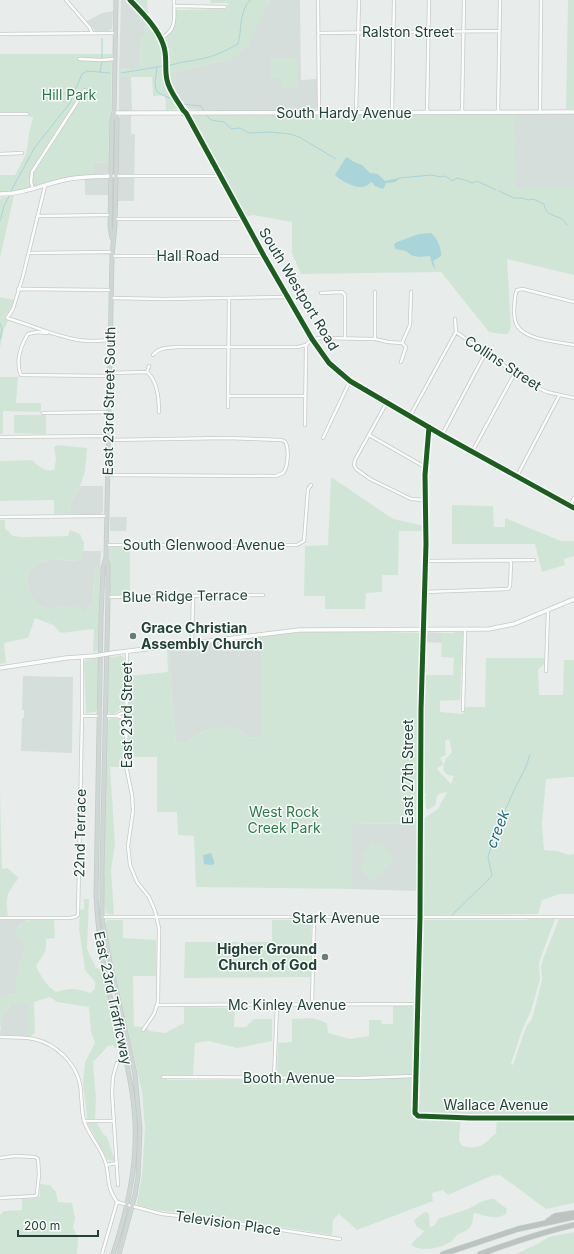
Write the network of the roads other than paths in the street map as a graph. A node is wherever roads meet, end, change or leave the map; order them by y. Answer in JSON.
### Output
{"nodes":[{"id":1,"x":66,"y":0,"type":"edge"},
{"id":2,"x":116,"y":0,"type":"edge"},
{"id":3,"x":130,"y":0,"type":"edge"},
{"id":4,"x":174,"y":0,"type":"edge"},
{"id":5,"x":318,"y":0,"type":"edge"},
{"id":6,"x":358,"y":0,"type":"edge"},
{"id":7,"x":394,"y":0,"type":"edge"},
{"id":8,"x":429,"y":0,"type":"edge"},
{"id":9,"x":464,"y":0,"type":"edge"},
{"id":10,"x":500,"y":0,"type":"edge"},
{"id":11,"x":541,"y":0,"type":"edge"},
{"id":12,"x":174,"y":6,"type":"junction"},
{"id":13,"x":225,"y":7,"type":"dead end"},
{"id":14,"x":499,"y":31,"type":"junction"},
{"id":15,"x":358,"y":32,"type":"junction"},
{"id":16,"x":393,"y":32,"type":"junction"},
{"id":17,"x":429,"y":32,"type":"junction"},
{"id":18,"x":464,"y":32,"type":"junction"},
{"id":19,"x":92,"y":33,"type":"junction"},
{"id":20,"x":116,"y":33,"type":"junction"},
{"id":21,"x":318,"y":33,"type":"junction"},
{"id":22,"x":0,"y":34,"type":"edge"},
{"id":23,"x":161,"y":38,"type":"junction"},
{"id":24,"x":78,"y":59,"type":"dead end"},
{"id":25,"x":115,"y":59,"type":"junction"},
{"id":26,"x":85,"y":90,"type":"dead end"},
{"id":27,"x":427,"y":112,"type":"junction"},
{"id":28,"x":462,"y":112,"type":"junction"},
{"id":29,"x":498,"y":112,"type":"junction"},
{"id":30,"x":540,"y":112,"type":"junction"},
{"id":31,"x":574,"y":112,"type":"edge"},
{"id":32,"x":186,"y":113,"type":"junction"},
{"id":33,"x":319,"y":113,"type":"junction"},
{"id":34,"x":356,"y":113,"type":"junction"},
{"id":35,"x":392,"y":113,"type":"junction"},
{"id":36,"x":0,"y":114,"type":"edge"},
{"id":37,"x":27,"y":114,"type":"dead end"},
{"id":38,"x":114,"y":114,"type":"junction"},
{"id":39,"x":22,"y":153,"type":"dead end"},
{"id":40,"x":0,"y":154,"type":"edge"},
{"id":41,"x":113,"y":176,"type":"junction"},
{"id":42,"x":221,"y":176,"type":"junction"},
{"id":43,"x":45,"y":186,"type":"junction"},
{"id":44,"x":34,"y":189,"type":"junction"},
{"id":45,"x":0,"y":194,"type":"edge"},
{"id":46,"x":110,"y":215,"type":"junction"},
{"id":47,"x":38,"y":216,"type":"junction"},
{"id":48,"x":115,"y":219,"type":"junction"},
{"id":49,"x":244,"y":219,"type":"junction"},
{"id":50,"x":113,"y":243,"type":"junction"},
{"id":51,"x":29,"y":253,"type":"junction"},
{"id":52,"x":112,"y":254,"type":"junction"},
{"id":53,"x":264,"y":256,"type":"junction"},
{"id":54,"x":18,"y":289,"type":"junction"},
{"id":55,"x":111,"y":290,"type":"junction"},
{"id":56,"x":375,"y":292,"type":"dead end"},
{"id":57,"x":411,"y":292,"type":"dead end"},
{"id":58,"x":321,"y":293,"type":"dead end"},
{"id":59,"x":288,"y":297,"type":"junction"},
{"id":60,"x":111,"y":298,"type":"junction"},
{"id":61,"x":229,"y":298,"type":"junction"},
{"id":62,"x":574,"y":302,"type":"edge"},
{"id":63,"x":454,"y":319,"type":"dead end"},
{"id":64,"x":456,"y":332,"type":"junction"},
{"id":65,"x":50,"y":334,"type":"junction"},
{"id":66,"x":345,"y":338,"type":"junction"},
{"id":67,"x":375,"y":338,"type":"junction"},
{"id":68,"x":312,"y":339,"type":"junction"},
{"id":69,"x":110,"y":340,"type":"junction"},
{"id":70,"x":402,"y":343,"type":"junction"},
{"id":71,"x":306,"y":345,"type":"junction"},
{"id":72,"x":574,"y":345,"type":"edge"},
{"id":73,"x":228,"y":347,"type":"junction"},
{"id":74,"x":486,"y":352,"type":"junction"},
{"id":75,"x":153,"y":355,"type":"dead end"},
{"id":76,"x":401,"y":362,"type":"dead end"},
{"id":77,"x":149,"y":366,"type":"dead end"},
{"id":78,"x":147,"y":372,"type":"junction"},
{"id":79,"x":516,"y":373,"type":"junction"},
{"id":80,"x":109,"y":374,"type":"junction"},
{"id":81,"x":350,"y":381,"type":"junction"},
{"id":82,"x":228,"y":396,"type":"junction"},
{"id":83,"x":305,"y":396,"type":"junction"},
{"id":84,"x":559,"y":396,"type":"junction"},
{"id":85,"x":574,"y":398,"type":"edge"},
{"id":86,"x":387,"y":402,"type":"junction"},
{"id":87,"x":228,"y":407,"type":"dead end"},
{"id":88,"x":108,"y":412,"type":"junction"},
{"id":89,"x":159,"y":412,"type":"dead end"},
{"id":90,"x":43,"y":413,"type":"dead end"},
{"id":91,"x":410,"y":416,"type":"junction"},
{"id":92,"x":305,"y":425,"type":"dead end"},
{"id":93,"x":429,"y":427,"type":"junction"},
{"id":94,"x":370,"y":434,"type":"junction"},
{"id":95,"x":442,"y":435,"type":"junction"},
{"id":96,"x":0,"y":437,"type":"edge"},
{"id":97,"x":108,"y":438,"type":"junction"},
{"id":98,"x":323,"y":438,"type":"dead end"},
{"id":99,"x":472,"y":452,"type":"junction"},
{"id":100,"x":425,"y":467,"type":"junction"},
{"id":101,"x":107,"y":475,"type":"junction"},
{"id":102,"x":516,"y":477,"type":"junction"},
{"id":103,"x":311,"y":486,"type":"dead end"},
{"id":104,"x":574,"y":498,"type":"edge"},
{"id":105,"x":425,"y":500,"type":"junction"},
{"id":106,"x":570,"y":506,"type":"junction"},
{"id":107,"x":574,"y":508,"type":"edge"},
{"id":108,"x":107,"y":516,"type":"junction"},
{"id":109,"x":0,"y":517,"type":"edge"},
{"id":110,"x":106,"y":545,"type":"junction"},
{"id":111,"x":106,"y":558,"type":"junction"},
{"id":112,"x":534,"y":560,"type":"dead end"},
{"id":113,"x":425,"y":561,"type":"junction"},
{"id":114,"x":510,"y":561,"type":"junction"},
{"id":115,"x":424,"y":592,"type":"junction"},
{"id":116,"x":263,"y":596,"type":"dead end"},
{"id":117,"x":108,"y":597,"type":"junction"},
{"id":118,"x":193,"y":597,"type":"junction"},
{"id":119,"x":574,"y":599,"type":"edge"},
{"id":120,"x":548,"y":610,"type":"junction"},
{"id":121,"x":102,"y":619,"type":"joint"},
{"id":122,"x":106,"y":620,"type":"joint"},
{"id":123,"x":422,"y":630,"type":"junction"},
{"id":124,"x":465,"y":630,"type":"junction"},
{"id":125,"x":192,"y":644,"type":"junction"},
{"id":126,"x":127,"y":652,"type":"junction"},
{"id":127,"x":82,"y":657,"type":"junction"},
{"id":128,"x":0,"y":668,"type":"edge"},
{"id":129,"x":546,"y":671,"type":"dead end"},
{"id":130,"x":463,"y":710,"type":"dead end"},
{"id":131,"x":126,"y":711,"type":"junction"},
{"id":132,"x":82,"y":716,"type":"junction"},
{"id":133,"x":100,"y":716,"type":"junction"},
{"id":134,"x":105,"y":716,"type":"junction"},
{"id":135,"x":116,"y":716,"type":"junction"},
{"id":136,"x":126,"y":719,"type":"junction"},
{"id":137,"x":97,"y":917,"type":"junction"},
{"id":138,"x":102,"y":917,"type":"junction"},
{"id":139,"x":420,"y":917,"type":"junction"},
{"id":140,"x":574,"y":917,"type":"edge"},
{"id":141,"x":0,"y":918,"type":"edge"},
{"id":142,"x":157,"y":918,"type":"junction"},
{"id":143,"x":314,"y":918,"type":"junction"},
{"id":144,"x":418,"y":1004,"type":"junction"},
{"id":145,"x":157,"y":1005,"type":"junction"},
{"id":146,"x":276,"y":1005,"type":"junction"},
{"id":147,"x":312,"y":1005,"type":"junction"},
{"id":148,"x":143,"y":1030,"type":"dead end"},
{"id":149,"x":0,"y":1037,"type":"edge"},
{"id":150,"x":117,"y":1063,"type":"dead end"},
{"id":151,"x":415,"y":1076,"type":"junction"},
{"id":152,"x":163,"y":1077,"type":"dead end"},
{"id":153,"x":274,"y":1078,"type":"junction"},
{"id":154,"x":418,"y":1116,"type":"joint"},
{"id":155,"x":574,"y":1118,"type":"edge"},
{"id":156,"x":84,"y":1121,"type":"junction"},
{"id":157,"x":114,"y":1121,"type":"junction"},
{"id":158,"x":0,"y":1158,"type":"edge"},
{"id":159,"x":117,"y":1163,"type":"junction"},
{"id":160,"x":106,"y":1166,"type":"junction"},
{"id":161,"x":118,"y":1185,"type":"dead end"},
{"id":162,"x":0,"y":1198,"type":"edge"},
{"id":163,"x":117,"y":1202,"type":"junction"},
{"id":164,"x":128,"y":1205,"type":"junction"},
{"id":165,"x":132,"y":1206,"type":"junction"},
{"id":166,"x":574,"y":1213,"type":"edge"},
{"id":167,"x":574,"y":1217,"type":"edge"},
{"id":168,"x":545,"y":1223,"type":"junction"},
{"id":169,"x":574,"y":1226,"type":"edge"},
{"id":170,"x":340,"y":1239,"type":"dead end"},
{"id":171,"x":102,"y":1254,"type":"edge"},
{"id":172,"x":113,"y":1254,"type":"edge"},
{"id":173,"x":119,"y":1254,"type":"edge"},
{"id":174,"x":443,"y":1254,"type":"edge"},
{"id":175,"x":480,"y":1254,"type":"edge"}],
"edges":[{"from":1,"to":19,"type":"street"},
{"from":2,"to":20,"type":"main road","name":"East 23rd Street South"},
{"from":3,"to":23,"type":"street","name":"South Westport Road"},
{"from":4,"to":12,"type":"street"},
{"from":5,"to":21,"type":"street"},
{"from":6,"to":15,"type":"street"},
{"from":7,"to":16,"type":"street"},
{"from":8,"to":17,"type":"street"},
{"from":9,"to":18,"type":"street"},
{"from":10,"to":14,"type":"street"},
{"from":11,"to":30,"type":"street"},
{"from":12,"to":13,"type":"street"},
{"from":12,"to":23,"type":"street"},
{"from":14,"to":18,"type":"street","name":"Ralston Street"},
{"from":14,"to":29,"type":"street"},
{"from":15,"to":16,"type":"street","name":"Ralston Street"},
{"from":15,"to":21,"type":"street","name":"Ralston Street"},
{"from":15,"to":34,"type":"street"},
{"from":16,"to":17,"type":"street","name":"Ralston Street"},
{"from":16,"to":35,"type":"street"},
{"from":17,"to":18,"type":"street","name":"Ralston Street"},
{"from":17,"to":27,"type":"street"},
{"from":18,"to":28,"type":"street"},
{"from":19,"to":20,"type":"street"},
{"from":19,"to":22,"type":"street"},
{"from":20,"to":25,"type":"main road","name":"East 23rd Street South"},
{"from":21,"to":33,"type":"street"},
{"from":23,"to":32,"type":"street","name":"South Westport Road"},
{"from":24,"to":25,"type":"street"},
{"from":25,"to":38,"type":"main road","name":"East 23rd Street South"},
{"from":26,"to":44,"type":"street"},
{"from":27,"to":28,"type":"street","name":"South Hardy Avenue"},
{"from":27,"to":35,"type":"street","name":"South Hardy Avenue"},
{"from":28,"to":29,"type":"street","name":"South Hardy Avenue"},
{"from":29,"to":30,"type":"street","name":"South Hardy Avenue"},
{"from":30,"to":31,"type":"street","name":"South Hardy Avenue"},
{"from":32,"to":33,"type":"street","name":"South Hardy Avenue"},
{"from":32,"to":38,"type":"street","name":"South Hardy Avenue"},
{"from":32,"to":42,"type":"street","name":"South Westport Road"},
{"from":33,"to":34,"type":"street","name":"South Hardy Avenue"},
{"from":34,"to":35,"type":"street","name":"South Hardy Avenue"},
{"from":36,"to":37,"type":"street"},
{"from":38,"to":41,"type":"main road","name":"East 23rd Street South"},
{"from":39,"to":40,"type":"street"},
{"from":41,"to":42,"type":"street"},
{"from":41,"to":43,"type":"street"},
{"from":41,"to":46,"type":"main road","name":"East 23rd Street South"},
{"from":41,"to":48,"type":"main road","name":"East 23rd Street South"},
{"from":42,"to":49,"type":"street","name":"South Westport Road"},
{"from":43,"to":44,"type":"street"},
{"from":43,"to":47,"type":"street"},
{"from":44,"to":45,"type":"street"},
{"from":46,"to":47,"type":"street"},
{"from":46,"to":50,"type":"main road","name":"East 23rd Street South"},
{"from":47,"to":51,"type":"street"},
{"from":48,"to":49,"type":"street"},
{"from":48,"to":50,"type":"main road","name":"East 23rd Street South"},
{"from":49,"to":53,"type":"street","name":"South Westport Road"},
{"from":50,"to":52,"type":"main road","name":"East 23rd Street South"},
{"from":51,"to":52,"type":"street","name":"Hall Road"},
{"from":51,"to":54,"type":"street"},
{"from":52,"to":53,"type":"street","name":"Hall Road"},
{"from":52,"to":55,"type":"main road","name":"East 23rd Street South"},
{"from":53,"to":59,"type":"street","name":"South Westport Road"},
{"from":54,"to":55,"type":"street"},
{"from":54,"to":65,"type":"street"},
{"from":55,"to":60,"type":"main road","name":"East 23rd Street South"},
{"from":56,"to":67,"type":"street"},
{"from":57,"to":70,"type":"street"},
{"from":58,"to":66,"type":"street"},
{"from":59,"to":61,"type":"street"},
{"from":59,"to":68,"type":"street","name":"South Westport Road"},
{"from":60,"to":61,"type":"street"},
{"from":60,"to":69,"type":"main road","name":"East 23rd Street South"},
{"from":61,"to":73,"type":"street"},
{"from":62,"to":72,"type":"street"},
{"from":63,"to":64,"type":"street"},
{"from":64,"to":74,"type":"street","name":"Collins Street"},
{"from":64,"to":91,"type":"street"},
{"from":65,"to":69,"type":"street"},
{"from":65,"to":80,"type":"street"},
{"from":66,"to":67,"type":"street"},
{"from":66,"to":68,"type":"street"},
{"from":67,"to":70,"type":"street"},
{"from":68,"to":71,"type":"street"},
{"from":68,"to":81,"type":"street","name":"South Westport Road"},
{"from":69,"to":80,"type":"main road","name":"East 23rd Street South"},
{"from":70,"to":76,"type":"street"},
{"from":71,"to":73,"type":"street"},
{"from":71,"to":83,"type":"street"},
{"from":73,"to":75,"type":"street"},
{"from":73,"to":82,"type":"street"},
{"from":74,"to":79,"type":"street","name":"Collins Street"},
{"from":74,"to":95,"type":"street"},
{"from":77,"to":78,"type":"street"},
{"from":78,"to":80,"type":"street"},
{"from":78,"to":89,"type":"street"},
{"from":79,"to":84,"type":"street","name":"Collins Street"},
{"from":79,"to":99,"type":"street"},
{"from":80,"to":88,"type":"main road","name":"East 23rd Street South"},
{"from":81,"to":86,"type":"street","name":"South Westport Road"},
{"from":81,"to":98,"type":"street"},
{"from":82,"to":83,"type":"street"},
{"from":82,"to":87,"type":"street"},
{"from":83,"to":92,"type":"street"},
{"from":84,"to":85,"type":"street","name":"Collins Street"},
{"from":84,"to":102,"type":"street"},
{"from":86,"to":91,"type":"street","name":"South Westport Road"},
{"from":86,"to":94,"type":"street"},
{"from":88,"to":90,"type":"street"},
{"from":88,"to":97,"type":"main road","name":"East 23rd Street South"},
{"from":91,"to":93,"type":"street","name":"South Westport Road"},
{"from":93,"to":95,"type":"street","name":"South Westport Road"},
{"from":93,"to":100,"type":"street","name":"East 27th Street"},
{"from":94,"to":100,"type":"street"},
{"from":94,"to":105,"type":"street"},
{"from":95,"to":99,"type":"street","name":"South Westport Road"},
{"from":96,"to":97,"type":"street"},
{"from":97,"to":101,"type":"main road","name":"East 23rd Street South"},
{"from":97,"to":101,"type":"street"},
{"from":99,"to":102,"type":"street","name":"South Westport Road"},
{"from":100,"to":105,"type":"street","name":"East 27th Street"},
{"from":101,"to":108,"type":"main road","name":"East 23rd Street South"},
{"from":102,"to":106,"type":"street","name":"South Westport Road"},
{"from":103,"to":110,"type":"street","name":"South Glenwood Avenue"},
{"from":104,"to":106,"type":"street"},
{"from":105,"to":113,"type":"street","name":"East 27th Street"},
{"from":106,"to":107,"type":"street","name":"South Westport Road"},
{"from":108,"to":109,"type":"street"},
{"from":108,"to":110,"type":"main road","name":"East 23rd Street South"},
{"from":110,"to":111,"type":"main road","name":"East 23rd Street South"},
{"from":111,"to":117,"type":"main road","name":"East 23rd Street South"},
{"from":111,"to":121,"type":"main road","name":"East 23rd Street South"},
{"from":112,"to":114,"type":"street"},
{"from":113,"to":114,"type":"street"},
{"from":113,"to":115,"type":"street","name":"East 27th Street"},
{"from":114,"to":115,"type":"street"},
{"from":115,"to":123,"type":"street","name":"East 27th Street"},
{"from":116,"to":118,"type":"street","name":"Blue Ridge Terrace"},
{"from":117,"to":118,"type":"street","name":"Blue Ridge Terrace"},
{"from":117,"to":122,"type":"main road","name":"East 23rd Street South"},
{"from":118,"to":125,"type":"street"},
{"from":119,"to":120,"type":"street"},
{"from":120,"to":124,"type":"street"},
{"from":120,"to":129,"type":"street"},
{"from":121,"to":133,"type":"main road","name":"East 23rd Trafficway"},
{"from":122,"to":134,"type":"main road","name":"East 23rd Trafficway"},
{"from":123,"to":124,"type":"street"},
{"from":123,"to":125,"type":"street"},
{"from":123,"to":139,"type":"street","name":"East 27th Street"},
{"from":124,"to":130,"type":"street"},
{"from":125,"to":126,"type":"street"},
{"from":126,"to":127,"type":"street","bridge":true},
{"from":126,"to":131,"type":"street","name":"East 23rd Street"},
{"from":127,"to":128,"type":"street"},
{"from":127,"to":132,"type":"street"},
{"from":131,"to":135,"type":"street"},
{"from":131,"to":136,"type":"street","name":"East 23rd Street"},
{"from":132,"to":133,"type":"street"},
{"from":132,"to":141,"type":"street","name":"22nd Terrace"},
{"from":133,"to":137,"type":"main road","name":"East 23rd Trafficway"},
{"from":134,"to":135,"type":"street"},
{"from":134,"to":138,"type":"main road","name":"East 23rd Trafficway"},
{"from":135,"to":136,"type":"street"},
{"from":136,"to":142,"type":"street","name":"East 23rd Street"},
{"from":137,"to":138,"type":"street","name":"Stark Avenue"},
{"from":137,"to":164,"type":"main road","name":"East 23rd Trafficway"},
{"from":138,"to":142,"type":"street","name":"Stark Avenue"},
{"from":138,"to":165,"type":"main road","name":"East 23rd Trafficway"},
{"from":139,"to":140,"type":"street","name":"Stark Avenue"},
{"from":139,"to":143,"type":"street","name":"Stark Avenue"},
{"from":139,"to":144,"type":"street","name":"East 27th Street"},
{"from":142,"to":143,"type":"street","name":"Stark Avenue"},
{"from":142,"to":145,"type":"street","name":"East 23rd Street"},
{"from":143,"to":147,"type":"street"},
{"from":144,"to":147,"type":"street","name":"Mc Kinley Avenue"},
{"from":144,"to":151,"type":"street","name":"East 27th Street"},
{"from":145,"to":146,"type":"street","name":"Mc Kinley Avenue"},
{"from":145,"to":148,"type":"street","name":"East 23rd Street"},
{"from":146,"to":147,"type":"street","name":"Mc Kinley Avenue"},
{"from":146,"to":153,"type":"street"},
{"from":149,"to":156,"type":"street"},
{"from":150,"to":157,"type":"street"},
{"from":151,"to":153,"type":"street","name":"Booth Avenue"},
{"from":151,"to":154,"type":"street","name":"East 27th Street"},
{"from":152,"to":153,"type":"street","name":"Booth Avenue"},
{"from":154,"to":155,"type":"street","name":"Wallace Avenue"},
{"from":156,"to":157,"type":"street"},
{"from":156,"to":160,"type":"street"},
{"from":157,"to":159,"type":"street"},
{"from":158,"to":162,"type":"street"},
{"from":159,"to":160,"type":"street"},
{"from":159,"to":161,"type":"street"},
{"from":160,"to":163,"type":"street"},
{"from":163,"to":164,"type":"street","name":"Television Place"},
{"from":163,"to":171,"type":"street"},
{"from":164,"to":165,"type":"street","name":"Television Place"},
{"from":164,"to":172,"type":"main road","name":"East 23rd Trafficway"},
{"from":165,"to":170,"type":"street","name":"Television Place"},
{"from":165,"to":173,"type":"main road","name":"East 23rd Trafficway"},
{"from":166,"to":168,"type":"highway"},
{"from":167,"to":168,"type":"highway"},
{"from":168,"to":174,"type":"highway"},
{"from":169,"to":175,"type":"highway"}]}
